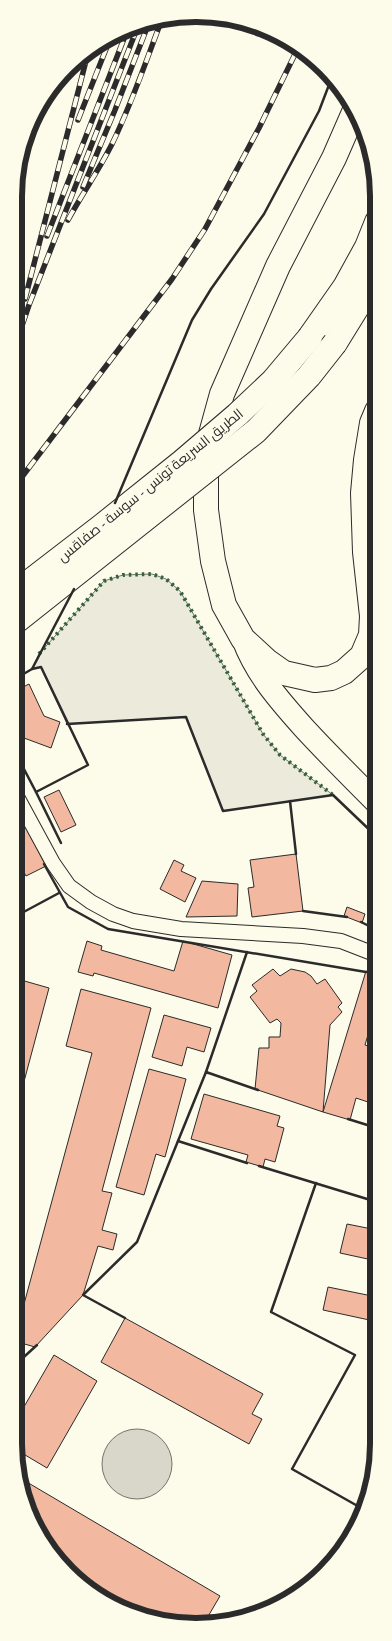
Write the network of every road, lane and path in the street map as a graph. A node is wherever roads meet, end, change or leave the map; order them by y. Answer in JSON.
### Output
{"nodes":[{"id":1,"x":352,"y":119,"type":"edge"},
{"id":2,"x":370,"y":240,"type":"edge"},
{"id":3,"x":370,"y":286,"type":"edge"},
{"id":4,"x":370,"y":435,"type":"edge"},
{"id":5,"x":363,"y":493,"type":"junction"},
{"id":6,"x":370,"y":526,"type":"edge"},
{"id":7,"x":22,"y":587,"type":"edge"},
{"id":8,"x":370,"y":598,"type":"edge"},
{"id":9,"x":22,"y":616,"type":"edge"},
{"id":10,"x":370,"y":637,"type":"edge"},
{"id":11,"x":243,"y":639,"type":"junction"},
{"id":12,"x":370,"y":796,"type":"edge"},
{"id":13,"x":22,"y":807,"type":"edge"},
{"id":14,"x":370,"y":952,"type":"edge"}],
"edges":[{"from":1,"to":11,"type":"highway"},
{"from":2,"to":7,"type":"highway","name":"الطريق السريعة تونس - سوسة - صفاقس","bridge":true},
{"from":3,"to":9,"type":"highway","name":"الطريق السريعة تونس - سوسة - صفاقس","bridge":true},
{"from":4,"to":5,"type":"highway"},
{"from":5,"to":6,"type":"highway"},
{"from":5,"to":8,"type":"highway"},
{"from":10,"to":11,"type":"highway"},
{"from":11,"to":12,"type":"highway"},
{"from":13,"to":14,"type":"street"}]}
